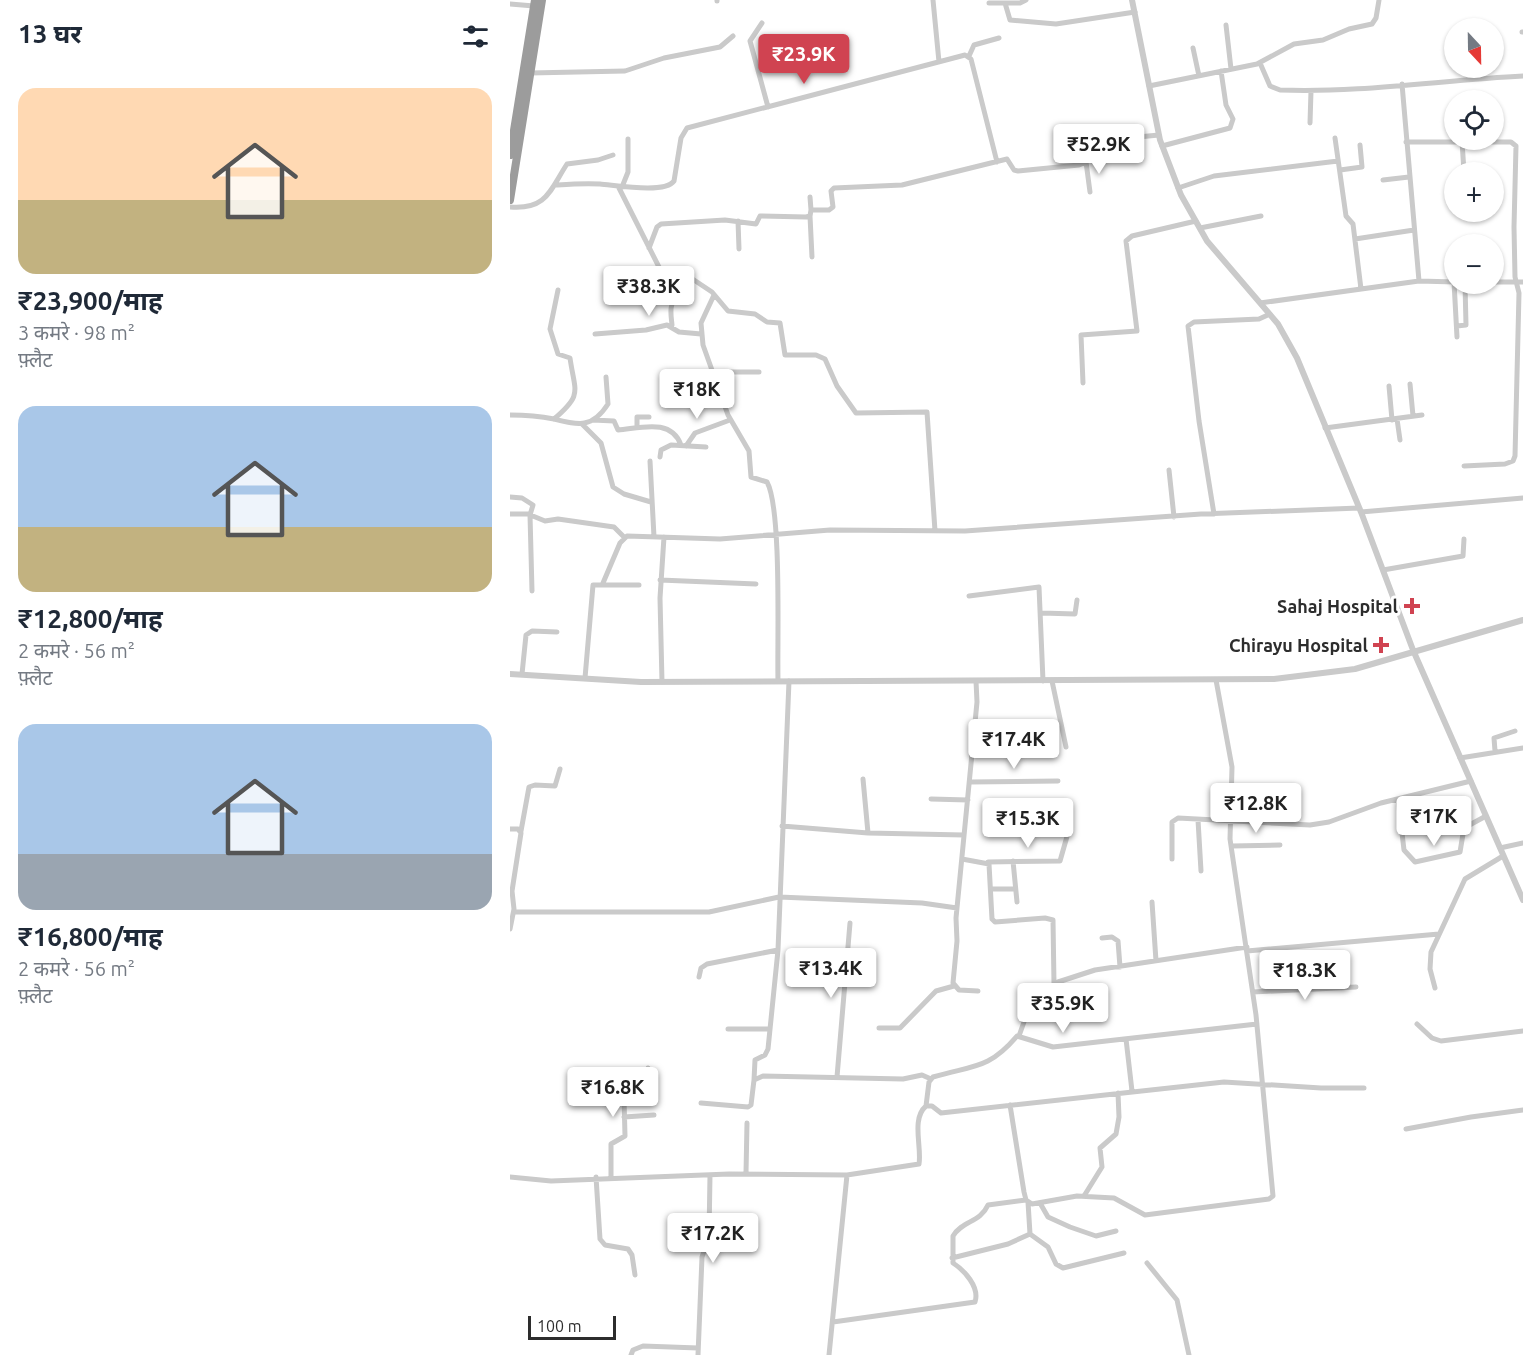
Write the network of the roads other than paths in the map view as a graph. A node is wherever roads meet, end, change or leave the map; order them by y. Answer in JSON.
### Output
{"nodes":[{"id":1,"x":542,"y":0,"type":"edge"},
{"id":2,"x":933,"y":0,"type":"edge"},
{"id":3,"x":1026,"y":0,"type":"edge"},
{"id":4,"x":1132,"y":0,"type":"edge"},
{"id":5,"x":1379,"y":0,"type":"edge"},
{"id":6,"x":534,"y":3,"type":"edge"},
{"id":7,"x":989,"y":3,"type":"dead end"},
{"id":8,"x":1005,"y":3,"type":"junction"},
{"id":9,"x":510,"y":4,"type":"edge"},
{"id":10,"x":1135,"y":12,"type":"junction"},
{"id":11,"x":762,"y":23,"type":"dead end"},
{"id":12,"x":1226,"y":25,"type":"dead end"},
{"id":13,"x":733,"y":36,"type":"dead end"},
{"id":14,"x":999,"y":38,"type":"dead end"},
{"id":15,"x":1193,"y":48,"type":"dead end"},
{"id":16,"x":969,"y":56,"type":"junction"},
{"id":17,"x":939,"y":62,"type":"junction"},
{"id":18,"x":1260,"y":63,"type":"junction"},
{"id":19,"x":1231,"y":69,"type":"junction"},
{"id":20,"x":1221,"y":72,"type":"junction"},
{"id":21,"x":530,"y":73,"type":"junction"},
{"id":22,"x":1199,"y":76,"type":"junction"},
{"id":23,"x":1523,"y":76,"type":"edge"},
{"id":24,"x":1402,"y":84,"type":"junction"},
{"id":25,"x":1149,"y":86,"type":"junction"},
{"id":26,"x":1311,"y":91,"type":"junction"},
{"id":27,"x":768,"y":106,"type":"junction"},
{"id":28,"x":1310,"y":123,"type":"dead end"},
{"id":29,"x":1159,"y":135,"type":"junction"},
{"id":30,"x":1335,"y":138,"type":"dead end"},
{"id":31,"x":628,"y":139,"type":"dead end"},
{"id":32,"x":1444,"y":141,"type":"edge"},
{"id":33,"x":1406,"y":142,"type":"junction"},
{"id":34,"x":1504,"y":143,"type":"edge"},
{"id":35,"x":1162,"y":146,"type":"junction"},
{"id":36,"x":1359,"y":146,"type":"dead end"},
{"id":37,"x":510,"y":155,"type":"edge"},
{"id":38,"x":613,"y":155,"type":"dead end"},
{"id":39,"x":1338,"y":161,"type":"junction"},
{"id":40,"x":997,"y":162,"type":"junction"},
{"id":41,"x":1086,"y":162,"type":"junction"},
{"id":42,"x":1340,"y":170,"type":"junction"},
{"id":43,"x":1409,"y":177,"type":"junction"},
{"id":44,"x":1383,"y":180,"type":"dead end"},
{"id":45,"x":556,"y":185,"type":"junction"},
{"id":46,"x":620,"y":187,"type":"junction"},
{"id":47,"x":1178,"y":188,"type":"junction"},
{"id":48,"x":1090,"y":192,"type":"dead end"},
{"id":49,"x":810,"y":197,"type":"dead end"},
{"id":50,"x":510,"y":200,"type":"edge"},
{"id":51,"x":510,"y":207,"type":"edge"},
{"id":52,"x":810,"y":213,"type":"junction"},
{"id":53,"x":1261,"y":216,"type":"dead end"},
{"id":54,"x":738,"y":221,"type":"junction"},
{"id":55,"x":1196,"y":221,"type":"junction"},
{"id":56,"x":1200,"y":228,"type":"junction"},
{"id":57,"x":1414,"y":230,"type":"junction"},
{"id":58,"x":1355,"y":239,"type":"junction"},
{"id":59,"x":649,"y":248,"type":"junction"},
{"id":60,"x":739,"y":249,"type":"dead end"},
{"id":61,"x":812,"y":257,"type":"dead end"},
{"id":62,"x":679,"y":276,"type":"junction"},
{"id":63,"x":1419,"y":281,"type":"junction"},
{"id":64,"x":1444,"y":282,"type":"edge"},
{"id":65,"x":1504,"y":282,"type":"edge"},
{"id":66,"x":1521,"y":282,"type":"edge"},
{"id":67,"x":1361,"y":289,"type":"junction"},
{"id":68,"x":558,"y":290,"type":"dead end"},
{"id":69,"x":1455,"y":294,"type":"edge"},
{"id":70,"x":1465,"y":294,"type":"edge"},
{"id":71,"x":714,"y":295,"type":"junction"},
{"id":72,"x":1260,"y":303,"type":"junction"},
{"id":73,"x":1270,"y":314,"type":"junction"},
{"id":74,"x":672,"y":326,"type":"junction"},
{"id":75,"x":1457,"y":326,"type":"junction"},
{"id":76,"x":594,"y":334,"type":"dead end"},
{"id":77,"x":701,"y":334,"type":"junction"},
{"id":78,"x":1457,"y":337,"type":"dead end"},
{"id":79,"x":1520,"y":357,"type":"edge"},
{"id":80,"x":712,"y":372,"type":"junction"},
{"id":81,"x":759,"y":372,"type":"dead end"},
{"id":82,"x":606,"y":377,"type":"dead end"},
{"id":83,"x":1083,"y":383,"type":"dead end"},
{"id":84,"x":1410,"y":384,"type":"dead end"},
{"id":85,"x":1389,"y":386,"type":"dead end"},
{"id":86,"x":510,"y":415,"type":"edge"},
{"id":87,"x":1422,"y":415,"type":"dead end"},
{"id":88,"x":649,"y":417,"type":"dead end"},
{"id":89,"x":1413,"y":417,"type":"junction"},
{"id":90,"x":554,"y":419,"type":"junction"},
{"id":91,"x":1395,"y":419,"type":"junction"},
{"id":92,"x":593,"y":420,"type":"junction"},
{"id":93,"x":730,"y":420,"type":"junction"},
{"id":94,"x":582,"y":424,"type":"junction"},
{"id":95,"x":637,"y":427,"type":"junction"},
{"id":96,"x":1325,"y":428,"type":"junction"},
{"id":97,"x":1400,"y":440,"type":"dead end"},
{"id":98,"x":684,"y":445,"type":"junction"},
{"id":99,"x":706,"y":447,"type":"dead end"},
{"id":100,"x":1515,"y":456,"type":"junction"},
{"id":101,"x":660,"y":457,"type":"dead end"},
{"id":102,"x":1523,"y":459,"type":"edge"},
{"id":103,"x":650,"y":461,"type":"dead end"},
{"id":104,"x":1464,"y":466,"type":"dead end"},
{"id":105,"x":1169,"y":470,"type":"dead end"},
{"id":106,"x":510,"y":497,"type":"edge"},
{"id":107,"x":1523,"y":498,"type":"edge"},
{"id":108,"x":651,"y":502,"type":"junction"},
{"id":109,"x":1360,"y":510,"type":"junction"},
{"id":110,"x":510,"y":514,"type":"edge"},
{"id":111,"x":530,"y":514,"type":"junction"},
{"id":112,"x":1214,"y":514,"type":"junction"},
{"id":113,"x":1174,"y":517,"type":"junction"},
{"id":114,"x":935,"y":531,"type":"junction"},
{"id":115,"x":775,"y":536,"type":"junction"},
{"id":116,"x":624,"y":537,"type":"junction"},
{"id":117,"x":654,"y":537,"type":"junction"},
{"id":118,"x":664,"y":537,"type":"junction"},
{"id":119,"x":1464,"y":539,"type":"dead end"},
{"id":120,"x":1383,"y":570,"type":"junction"},
{"id":121,"x":660,"y":580,"type":"junction"},
{"id":122,"x":603,"y":584,"type":"junction"},
{"id":123,"x":756,"y":584,"type":"dead end"},
{"id":124,"x":639,"y":585,"type":"dead end"},
{"id":125,"x":532,"y":591,"type":"dead end"},
{"id":126,"x":969,"y":596,"type":"dead end"},
{"id":127,"x":1077,"y":600,"type":"dead end"},
{"id":128,"x":1042,"y":614,"type":"junction"},
{"id":129,"x":1523,"y":620,"type":"edge"},
{"id":130,"x":557,"y":632,"type":"dead end"},
{"id":131,"x":1413,"y":650,"type":"junction"},
{"id":132,"x":510,"y":674,"type":"edge"},
{"id":133,"x":522,"y":674,"type":"junction"},
{"id":134,"x":585,"y":678,"type":"junction"},
{"id":135,"x":1216,"y":680,"type":"junction"},
{"id":136,"x":778,"y":681,"type":"junction"},
{"id":137,"x":789,"y":681,"type":"junction"},
{"id":138,"x":976,"y":681,"type":"junction"},
{"id":139,"x":1043,"y":681,"type":"junction"},
{"id":140,"x":1052,"y":681,"type":"junction"},
{"id":141,"x":662,"y":682,"type":"junction"},
{"id":142,"x":1515,"y":731,"type":"dead end"},
{"id":143,"x":1066,"y":747,"type":"dead end"},
{"id":144,"x":1523,"y":748,"type":"edge"},
{"id":145,"x":1495,"y":752,"type":"junction"},
{"id":146,"x":1460,"y":758,"type":"junction"},
{"id":147,"x":560,"y":769,"type":"dead end"},
{"id":148,"x":864,"y":779,"type":"dead end"},
{"id":149,"x":1058,"y":781,"type":"dead end"},
{"id":150,"x":970,"y":782,"type":"junction"},
{"id":151,"x":1471,"y":782,"type":"junction"},
{"id":152,"x":931,"y":799,"type":"dead end"},
{"id":153,"x":1398,"y":799,"type":"junction"},
{"id":154,"x":968,"y":800,"type":"junction"},
{"id":155,"x":1486,"y":816,"type":"junction"},
{"id":156,"x":1198,"y":820,"type":"junction"},
{"id":157,"x":1229,"y":820,"type":"junction"},
{"id":158,"x":782,"y":826,"type":"junction"},
{"id":159,"x":510,"y":829,"type":"edge"},
{"id":160,"x":521,"y":831,"type":"junction"},
{"id":161,"x":868,"y":833,"type":"junction"},
{"id":162,"x":1068,"y":833,"type":"dead end"},
{"id":163,"x":964,"y":835,"type":"junction"},
{"id":164,"x":1523,"y":843,"type":"edge"},
{"id":165,"x":1280,"y":845,"type":"dead end"},
{"id":166,"x":1232,"y":846,"type":"junction"},
{"id":167,"x":1500,"y":848,"type":"junction"},
{"id":168,"x":1503,"y":856,"type":"junction"},
{"id":169,"x":962,"y":859,"type":"junction"},
{"id":170,"x":1172,"y":859,"type":"dead end"},
{"id":171,"x":1012,"y":861,"type":"junction"},
{"id":172,"x":988,"y":862,"type":"junction"},
{"id":173,"x":1201,"y":871,"type":"dead end"},
{"id":174,"x":991,"y":889,"type":"junction"},
{"id":175,"x":1016,"y":889,"type":"junction"},
{"id":176,"x":779,"y":897,"type":"junction"},
{"id":177,"x":1523,"y":900,"type":"edge"},
{"id":178,"x":1017,"y":902,"type":"dead end"},
{"id":179,"x":1152,"y":902,"type":"dead end"},
{"id":180,"x":511,"y":904,"type":"edge"},
{"id":181,"x":957,"y":908,"type":"junction"},
{"id":182,"x":514,"y":912,"type":"junction"},
{"id":183,"x":850,"y":923,"type":"dead end"},
{"id":184,"x":510,"y":928,"type":"edge"},
{"id":185,"x":1440,"y":934,"type":"junction"},
{"id":186,"x":1102,"y":938,"type":"dead end"},
{"id":187,"x":1247,"y":949,"type":"junction"},
{"id":188,"x":778,"y":950,"type":"junction"},
{"id":189,"x":1156,"y":961,"type":"junction"},
{"id":190,"x":1120,"y":967,"type":"junction"},
{"id":191,"x":699,"y":977,"type":"dead end"},
{"id":192,"x":1054,"y":984,"type":"junction"},
{"id":193,"x":954,"y":986,"type":"junction"},
{"id":194,"x":1356,"y":987,"type":"dead end"},
{"id":195,"x":1435,"y":988,"type":"dead end"},
{"id":196,"x":978,"y":991,"type":"dead end"},
{"id":197,"x":1253,"y":992,"type":"junction"},
{"id":198,"x":1257,"y":1024,"type":"junction"},
{"id":199,"x":1417,"y":1024,"type":"dead end"},
{"id":200,"x":879,"y":1028,"type":"dead end"},
{"id":201,"x":728,"y":1029,"type":"dead end"},
{"id":202,"x":770,"y":1029,"type":"junction"},
{"id":203,"x":1523,"y":1031,"type":"edge"},
{"id":204,"x":1019,"y":1036,"type":"junction"},
{"id":205,"x":1126,"y":1039,"type":"junction"},
{"id":206,"x":648,"y":1068,"type":"dead end"},
{"id":207,"x":837,"y":1077,"type":"junction"},
{"id":208,"x":931,"y":1079,"type":"junction"},
{"id":209,"x":754,"y":1080,"type":"junction"},
{"id":210,"x":1263,"y":1084,"type":"junction"},
{"id":211,"x":1364,"y":1088,"type":"dead end"},
{"id":212,"x":1132,"y":1091,"type":"junction"},
{"id":213,"x":1118,"y":1093,"type":"junction"},
{"id":214,"x":701,"y":1103,"type":"dead end"},
{"id":215,"x":1010,"y":1105,"type":"junction"},
{"id":216,"x":926,"y":1106,"type":"junction"},
{"id":217,"x":1523,"y":1110,"type":"edge"},
{"id":218,"x":654,"y":1115,"type":"dead end"},
{"id":219,"x":624,"y":1117,"type":"junction"},
{"id":220,"x":747,"y":1123,"type":"dead end"},
{"id":221,"x":1406,"y":1130,"type":"dead end"},
{"id":222,"x":746,"y":1173,"type":"junction"},
{"id":223,"x":710,"y":1174,"type":"junction"},
{"id":224,"x":847,"y":1175,"type":"junction"},
{"id":225,"x":510,"y":1177,"type":"edge"},
{"id":226,"x":596,"y":1177,"type":"junction"},
{"id":227,"x":611,"y":1177,"type":"junction"},
{"id":228,"x":1084,"y":1196,"type":"junction"},
{"id":229,"x":1027,"y":1201,"type":"junction"},
{"id":230,"x":1040,"y":1203,"type":"junction"},
{"id":231,"x":1116,"y":1231,"type":"dead end"},
{"id":232,"x":1029,"y":1234,"type":"junction"},
{"id":233,"x":1124,"y":1253,"type":"dead end"},
{"id":234,"x":952,"y":1258,"type":"junction"},
{"id":235,"x":1147,"y":1263,"type":"dead end"},
{"id":236,"x":635,"y":1275,"type":"dead end"},
{"id":237,"x":832,"y":1322,"type":"junction"},
{"id":238,"x":698,"y":1348,"type":"junction"},
{"id":239,"x":631,"y":1355,"type":"edge"},
{"id":240,"x":698,"y":1355,"type":"edge"},
{"id":241,"x":829,"y":1355,"type":"edge"},
{"id":242,"x":1189,"y":1355,"type":"edge"}],
"edges":[{"from":1,"to":21,"type":"highway"},
{"from":2,"to":17,"type":"street"},
{"from":3,"to":8,"type":"street"},
{"from":4,"to":10,"type":"street"},
{"from":5,"to":18,"type":"street"},
{"from":6,"to":9,"type":"street"},
{"from":6,"to":37,"type":"highway"},
{"from":7,"to":8,"type":"street"},
{"from":8,"to":10,"type":"street"},
{"from":10,"to":25,"type":"street"},
{"from":11,"to":27,"type":"street"},
{"from":12,"to":19,"type":"street"},
{"from":13,"to":21,"type":"street"},
{"from":14,"to":16,"type":"street"},
{"from":15,"to":22,"type":"street"},
{"from":16,"to":17,"type":"street"},
{"from":16,"to":40,"type":"street"},
{"from":17,"to":27,"type":"street"},
{"from":18,"to":19,"type":"street"},
{"from":18,"to":26,"type":"street"},
{"from":19,"to":20,"type":"street"},
{"from":20,"to":22,"type":"street"},
{"from":20,"to":35,"type":"street"},
{"from":21,"to":50,"type":"highway"},
{"from":22,"to":25,"type":"street"},
{"from":23,"to":24,"type":"street"},
{"from":24,"to":26,"type":"street"},
{"from":24,"to":33,"type":"street"},
{"from":25,"to":29,"type":"street"},
{"from":26,"to":28,"type":"street"},
{"from":27,"to":46,"type":"street"},
{"from":29,"to":35,"type":"street"},
{"from":29,"to":41,"type":"street"},
{"from":30,"to":39,"type":"street"},
{"from":31,"to":46,"type":"street"},
{"from":32,"to":33,"type":"street"},
{"from":33,"to":43,"type":"street"},
{"from":34,"to":66,"type":"street"},
{"from":35,"to":47,"type":"street"},
{"from":36,"to":42,"type":"street"},
{"from":38,"to":45,"type":"street"},
{"from":39,"to":42,"type":"street"},
{"from":39,"to":47,"type":"street"},
{"from":40,"to":41,"type":"street"},
{"from":40,"to":52,"type":"street"},
{"from":41,"to":48,"type":"street"},
{"from":42,"to":58,"type":"street"},
{"from":43,"to":44,"type":"street"},
{"from":43,"to":57,"type":"street"},
{"from":45,"to":46,"type":"street"},
{"from":45,"to":51,"type":"street"},
{"from":46,"to":59,"type":"street"},
{"from":47,"to":55,"type":"street"},
{"from":49,"to":52,"type":"street"},
{"from":52,"to":54,"type":"street"},
{"from":52,"to":61,"type":"street"},
{"from":53,"to":56,"type":"street"},
{"from":54,"to":59,"type":"street"},
{"from":54,"to":60,"type":"street"},
{"from":55,"to":56,"type":"street"},
{"from":55,"to":83,"type":"street"},
{"from":56,"to":72,"type":"street"},
{"from":57,"to":58,"type":"street"},
{"from":57,"to":63,"type":"street"},
{"from":58,"to":67,"type":"street"},
{"from":59,"to":62,"type":"street"},
{"from":62,"to":71,"type":"street"},
{"from":62,"to":74,"type":"street"},
{"from":63,"to":64,"type":"street"},
{"from":63,"to":67,"type":"street"},
{"from":65,"to":66,"type":"street"},
{"from":66,"to":79,"type":"street"},
{"from":67,"to":72,"type":"street"},
{"from":68,"to":90,"type":"street"},
{"from":69,"to":75,"type":"street"},
{"from":70,"to":75,"type":"street"},
{"from":71,"to":77,"type":"street"},
{"from":71,"to":114,"type":"street"},
{"from":72,"to":73,"type":"street"},
{"from":73,"to":96,"type":"street"},
{"from":73,"to":112,"type":"street"},
{"from":74,"to":76,"type":"street"},
{"from":74,"to":77,"type":"street"},
{"from":75,"to":78,"type":"street"},
{"from":77,"to":80,"type":"street"},
{"from":79,"to":100,"type":"street"},
{"from":80,"to":81,"type":"street"},
{"from":80,"to":93,"type":"street"},
{"from":82,"to":92,"type":"street"},
{"from":84,"to":89,"type":"street"},
{"from":85,"to":91,"type":"street"},
{"from":86,"to":90,"type":"street"},
{"from":87,"to":89,"type":"street"},
{"from":88,"to":95,"type":"street"},
{"from":89,"to":91,"type":"street"},
{"from":90,"to":94,"type":"street"},
{"from":91,"to":96,"type":"street"},
{"from":91,"to":97,"type":"street"},
{"from":92,"to":94,"type":"street"},
{"from":92,"to":95,"type":"street"},
{"from":93,"to":98,"type":"street"},
{"from":93,"to":115,"type":"street"},
{"from":94,"to":108,"type":"street"},
{"from":95,"to":98,"type":"street"},
{"from":96,"to":109,"type":"street"},
{"from":98,"to":99,"type":"street"},
{"from":98,"to":101,"type":"street"},
{"from":100,"to":102,"type":"street"},
{"from":100,"to":104,"type":"street"},
{"from":103,"to":108,"type":"street"},
{"from":105,"to":113,"type":"street"},
{"from":106,"to":111,"type":"street"},
{"from":107,"to":109,"type":"street"},
{"from":108,"to":117,"type":"street"},
{"from":109,"to":112,"type":"street"},
{"from":109,"to":120,"type":"street"},
{"from":110,"to":111,"type":"street"},
{"from":111,"to":116,"type":"street"},
{"from":111,"to":125,"type":"street"},
{"from":112,"to":113,"type":"street"},
{"from":113,"to":114,"type":"street"},
{"from":114,"to":115,"type":"street"},
{"from":115,"to":118,"type":"street"},
{"from":115,"to":136,"type":"street"},
{"from":116,"to":117,"type":"street"},
{"from":116,"to":122,"type":"street"},
{"from":117,"to":118,"type":"street"},
{"from":118,"to":121,"type":"street"},
{"from":119,"to":120,"type":"street"},
{"from":120,"to":131,"type":"street"},
{"from":121,"to":123,"type":"street"},
{"from":121,"to":141,"type":"street"},
{"from":122,"to":124,"type":"street"},
{"from":122,"to":134,"type":"street"},
{"from":126,"to":128,"type":"street"},
{"from":127,"to":128,"type":"street"},
{"from":128,"to":139,"type":"street"},
{"from":129,"to":131,"type":"street"},
{"from":130,"to":133,"type":"street"},
{"from":131,"to":135,"type":"street"},
{"from":131,"to":146,"type":"street"},
{"from":132,"to":133,"type":"street"},
{"from":133,"to":134,"type":"street"},
{"from":134,"to":141,"type":"street"},
{"from":135,"to":140,"type":"street"},
{"from":135,"to":157,"type":"street"},
{"from":136,"to":137,"type":"street"},
{"from":136,"to":141,"type":"street"},
{"from":137,"to":138,"type":"street"},
{"from":137,"to":158,"type":"street"},
{"from":138,"to":139,"type":"street"},
{"from":138,"to":150,"type":"street"},
{"from":139,"to":140,"type":"street"},
{"from":140,"to":143,"type":"street"},
{"from":142,"to":145,"type":"street"},
{"from":144,"to":145,"type":"street"},
{"from":145,"to":146,"type":"street"},
{"from":146,"to":151,"type":"street"},
{"from":147,"to":160,"type":"street"},
{"from":148,"to":161,"type":"street"},
{"from":149,"to":150,"type":"street"},
{"from":150,"to":154,"type":"street"},
{"from":151,"to":153,"type":"street"},
{"from":151,"to":155,"type":"street"},
{"from":152,"to":154,"type":"street"},
{"from":153,"to":155,"type":"street"},
{"from":153,"to":157,"type":"street"},
{"from":154,"to":163,"type":"street"},
{"from":155,"to":167,"type":"street"},
{"from":156,"to":157,"type":"street"},
{"from":156,"to":170,"type":"street"},
{"from":156,"to":173,"type":"street"},
{"from":157,"to":166,"type":"street"},
{"from":158,"to":161,"type":"street"},
{"from":158,"to":176,"type":"street"},
{"from":159,"to":160,"type":"street"},
{"from":160,"to":180,"type":"street"},
{"from":161,"to":163,"type":"street"},
{"from":162,"to":171,"type":"street"},
{"from":163,"to":169,"type":"street"},
{"from":164,"to":167,"type":"street"},
{"from":165,"to":166,"type":"street"},
{"from":166,"to":187,"type":"street"},
{"from":167,"to":168,"type":"street"},
{"from":168,"to":177,"type":"street"},
{"from":168,"to":185,"type":"street"},
{"from":169,"to":172,"type":"street"},
{"from":169,"to":181,"type":"street"},
{"from":171,"to":172,"type":"street"},
{"from":171,"to":175,"type":"street"},
{"from":172,"to":174,"type":"street"},
{"from":174,"to":175,"type":"street"},
{"from":174,"to":192,"type":"street"},
{"from":175,"to":178,"type":"street"},
{"from":176,"to":181,"type":"street"},
{"from":176,"to":182,"type":"street"},
{"from":176,"to":188,"type":"street"},
{"from":179,"to":189,"type":"street"},
{"from":180,"to":182,"type":"street"},
{"from":181,"to":193,"type":"street"},
{"from":182,"to":184,"type":"street"},
{"from":183,"to":207,"type":"street"},
{"from":185,"to":187,"type":"street"},
{"from":185,"to":195,"type":"street"},
{"from":186,"to":190,"type":"street"},
{"from":187,"to":189,"type":"street"},
{"from":187,"to":197,"type":"street"},
{"from":188,"to":191,"type":"street"},
{"from":188,"to":202,"type":"street"},
{"from":189,"to":190,"type":"street"},
{"from":190,"to":192,"type":"street"},
{"from":192,"to":204,"type":"street"},
{"from":193,"to":196,"type":"street"},
{"from":193,"to":200,"type":"street"},
{"from":194,"to":197,"type":"street"},
{"from":197,"to":198,"type":"street"},
{"from":198,"to":205,"type":"street"},
{"from":198,"to":210,"type":"street"},
{"from":199,"to":203,"type":"street"},
{"from":201,"to":202,"type":"street"},
{"from":202,"to":209,"type":"street"},
{"from":204,"to":205,"type":"street"},
{"from":204,"to":208,"type":"street"},
{"from":205,"to":212,"type":"street"},
{"from":206,"to":219,"type":"street"},
{"from":207,"to":208,"type":"street"},
{"from":207,"to":209,"type":"street"},
{"from":208,"to":216,"type":"street"},
{"from":209,"to":214,"type":"street"},
{"from":210,"to":211,"type":"street"},
{"from":210,"to":212,"type":"street"},
{"from":210,"to":228,"type":"street"},
{"from":212,"to":213,"type":"street"},
{"from":213,"to":215,"type":"street"},
{"from":213,"to":228,"type":"street"},
{"from":215,"to":216,"type":"street"},
{"from":215,"to":229,"type":"street"},
{"from":216,"to":224,"type":"street"},
{"from":217,"to":221,"type":"street"},
{"from":218,"to":219,"type":"street"},
{"from":219,"to":227,"type":"street"},
{"from":220,"to":222,"type":"street"},
{"from":222,"to":223,"type":"street"},
{"from":222,"to":224,"type":"street"},
{"from":223,"to":227,"type":"street"},
{"from":223,"to":238,"type":"street"},
{"from":224,"to":237,"type":"street"},
{"from":225,"to":226,"type":"street"},
{"from":226,"to":227,"type":"street"},
{"from":226,"to":236,"type":"street"},
{"from":228,"to":230,"type":"street"},
{"from":229,"to":230,"type":"street"},
{"from":229,"to":232,"type":"street"},
{"from":229,"to":234,"type":"street"},
{"from":230,"to":231,"type":"street"},
{"from":232,"to":233,"type":"street"},
{"from":232,"to":234,"type":"street"},
{"from":234,"to":237,"type":"street"},
{"from":235,"to":242,"type":"street"},
{"from":237,"to":241,"type":"street"},
{"from":238,"to":239,"type":"street"},
{"from":238,"to":240,"type":"street"}]}
